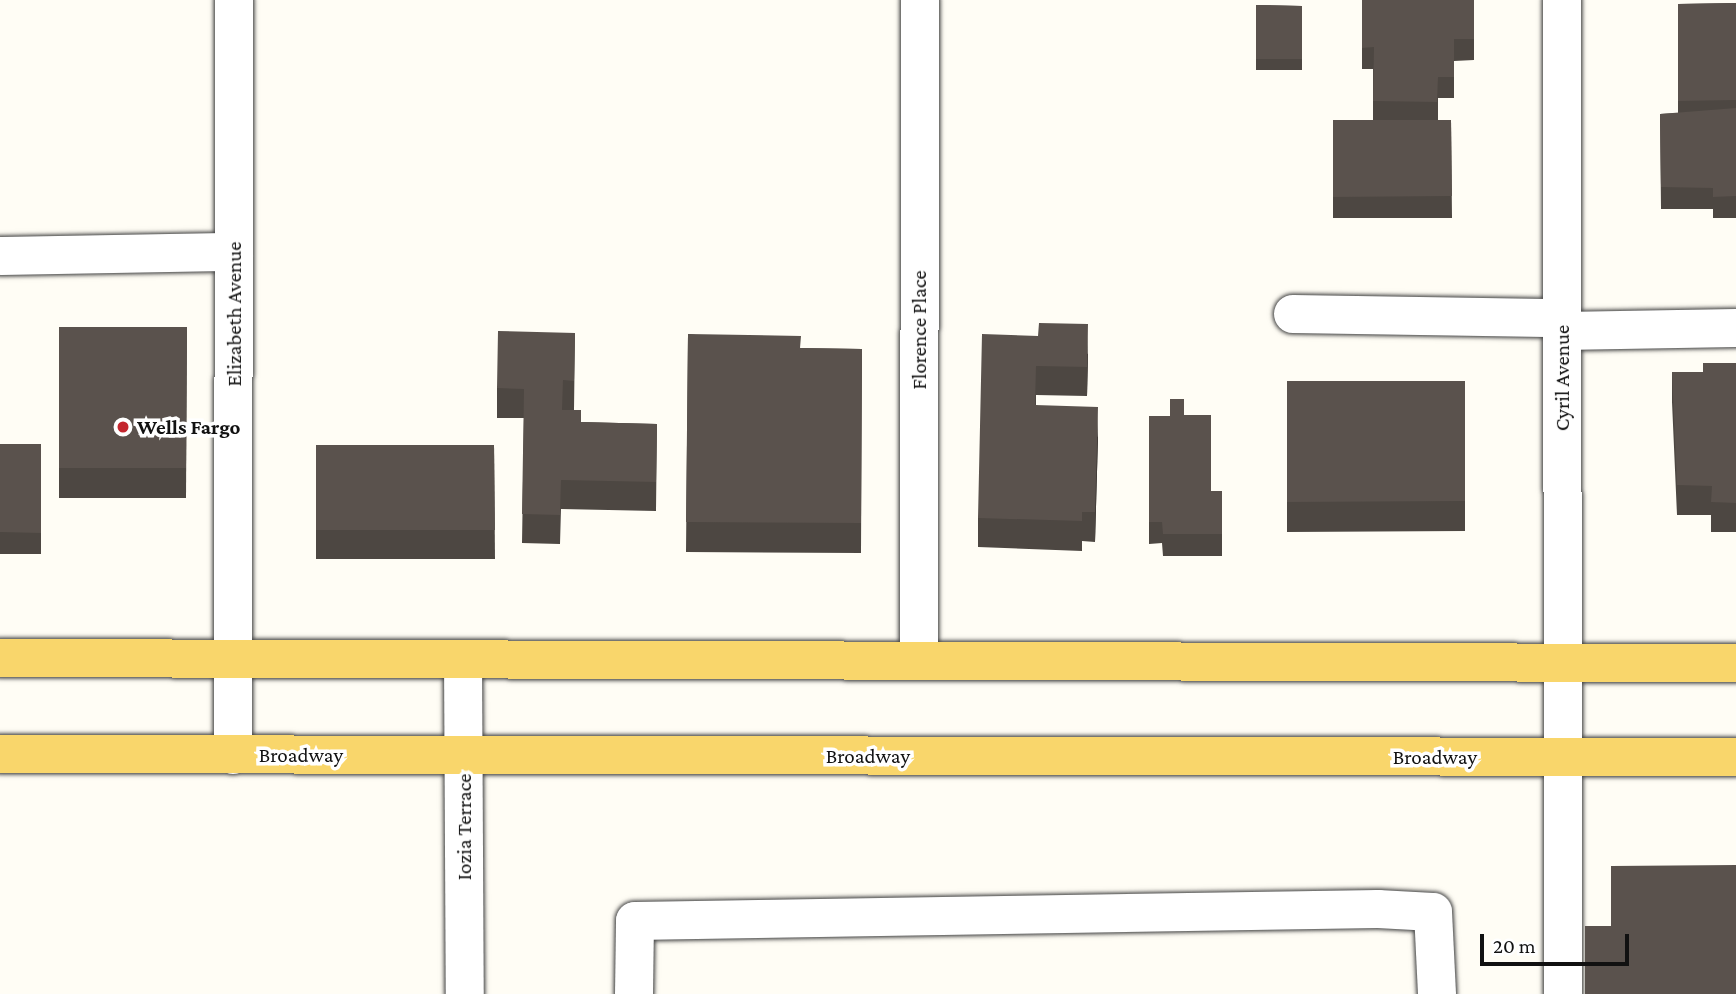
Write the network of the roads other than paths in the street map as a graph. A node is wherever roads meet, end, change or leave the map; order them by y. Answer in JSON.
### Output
{"nodes":[{"id":1,"x":234,"y":0,"type":"edge"},
{"id":2,"x":920,"y":0,"type":"edge"},
{"id":3,"x":1562,"y":0,"type":"edge"},
{"id":4,"x":234,"y":253,"type":"junction"},
{"id":5,"x":0,"y":256,"type":"edge"},
{"id":6,"x":1293,"y":314,"type":"dead end"},
{"id":7,"x":1562,"y":325,"type":"junction"},
{"id":8,"x":1736,"y":328,"type":"edge"},
{"id":9,"x":0,"y":658,"type":"edge"},
{"id":10,"x":233,"y":659,"type":"junction"},
{"id":11,"x":463,"y":659,"type":"junction"},
{"id":12,"x":919,"y":660,"type":"junction"},
{"id":13,"x":1562,"y":662,"type":"junction"},
{"id":14,"x":1736,"y":663,"type":"edge"},
{"id":15,"x":0,"y":754,"type":"edge"},
{"id":16,"x":233,"y":755,"type":"junction"},
{"id":17,"x":464,"y":755,"type":"junction"},
{"id":18,"x":1561,"y":757,"type":"junction"},
{"id":19,"x":1736,"y":757,"type":"edge"},
{"id":20,"x":465,"y":994,"type":"edge"},
{"id":21,"x":634,"y":994,"type":"edge"},
{"id":22,"x":1437,"y":994,"type":"edge"},
{"id":23,"x":1563,"y":994,"type":"edge"}],
"edges":[{"from":1,"to":4,"type":"street","name":"Elizabeth Avenue"},
{"from":2,"to":12,"type":"street","name":"Florence Place"},
{"from":3,"to":7,"type":"street","name":"Cyril Avenue"},
{"from":4,"to":5,"type":"street"},
{"from":4,"to":10,"type":"street","name":"Elizabeth Avenue"},
{"from":6,"to":7,"type":"street"},
{"from":7,"to":8,"type":"street"},
{"from":7,"to":13,"type":"street","name":"Cyril Avenue"},
{"from":9,"to":10,"type":"main road"},
{"from":10,"to":11,"type":"main road"},
{"from":10,"to":16,"type":"street","name":"Elizabeth Avenue"},
{"from":11,"to":12,"type":"main road"},
{"from":11,"to":17,"type":"street","name":"Iozia Terrace"},
{"from":12,"to":13,"type":"main road"},
{"from":13,"to":14,"type":"main road"},
{"from":13,"to":18,"type":"street","name":"Cyril Avenue"},
{"from":15,"to":16,"type":"main road","name":"Broadway"},
{"from":16,"to":17,"type":"main road","name":"Broadway"},
{"from":17,"to":18,"type":"main road","name":"Broadway"},
{"from":17,"to":20,"type":"street","name":"Iozia Terrace"},
{"from":18,"to":19,"type":"main road","name":"Broadway"},
{"from":18,"to":23,"type":"street","name":"Cyril Avenue"},
{"from":21,"to":22,"type":"street"}]}
